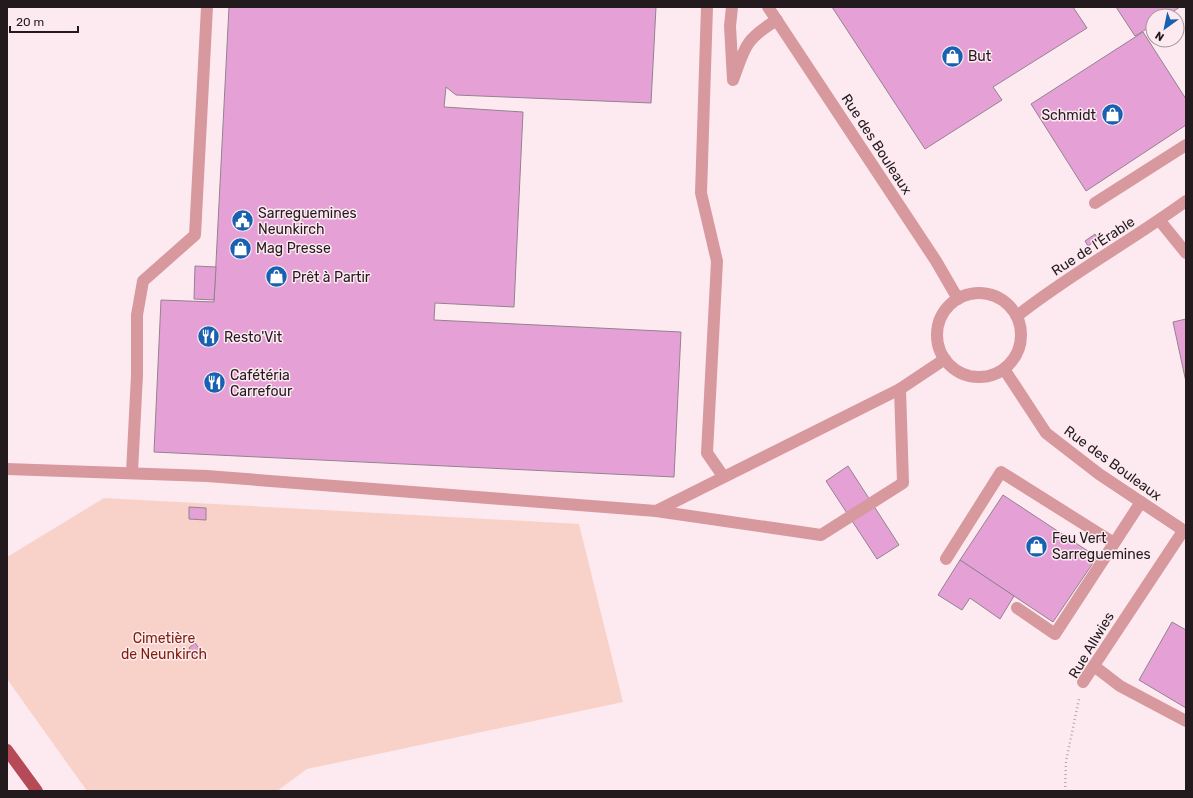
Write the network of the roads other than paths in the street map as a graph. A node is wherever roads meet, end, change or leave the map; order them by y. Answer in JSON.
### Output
{"nodes":[{"id":1,"x":207,"y":7,"type":"edge"},
{"id":2,"x":706,"y":7,"type":"edge"},
{"id":3,"x":732,"y":7,"type":"edge"},
{"id":4,"x":768,"y":7,"type":"edge"},
{"id":5,"x":777,"y":20,"type":"junction"},
{"id":6,"x":1186,"y":145,"type":"edge"},
{"id":7,"x":1186,"y":201,"type":"edge"},
{"id":8,"x":1095,"y":204,"type":"dead end"},
{"id":9,"x":1160,"y":220,"type":"junction"},
{"id":10,"x":1186,"y":253,"type":"edge"},
{"id":11,"x":958,"y":299,"type":"junction"},
{"id":12,"x":1017,"y":316,"type":"junction"},
{"id":13,"x":945,"y":359,"type":"junction"},
{"id":14,"x":1004,"y":369,"type":"junction"},
{"id":15,"x":900,"y":389,"type":"junction"},
{"id":16,"x":7,"y":469,"type":"edge"},
{"id":17,"x":132,"y":472,"type":"junction"},
{"id":18,"x":723,"y":476,"type":"junction"},
{"id":19,"x":1141,"y":502,"type":"junction"},
{"id":20,"x":656,"y":510,"type":"junction"},
{"id":21,"x":1185,"y":532,"type":"edge"},
{"id":22,"x":1114,"y":543,"type":"junction"},
{"id":23,"x":946,"y":560,"type":"dead end"},
{"id":24,"x":1017,"y":608,"type":"dead end"},
{"id":25,"x":1094,"y":666,"type":"junction"},
{"id":26,"x":1083,"y":682,"type":"road end"},
{"id":27,"x":1186,"y":721,"type":"edge"},
{"id":28,"x":7,"y":750,"type":"edge"},
{"id":29,"x":37,"y":791,"type":"edge"}],
"edges":[{"from":1,"to":17,"type":"street"},
{"from":2,"to":18,"type":"street"},
{"from":3,"to":5,"type":"street"},
{"from":4,"to":5,"type":"street","name":"Rue des Bouleaux"},
{"from":5,"to":11,"type":"street","name":"Rue des Bouleaux"},
{"from":6,"to":8,"type":"street"},
{"from":7,"to":9,"type":"street","name":"Rue de l'Érable"},
{"from":9,"to":10,"type":"street"},
{"from":9,"to":12,"type":"street","name":"Rue de l'Érable"},
{"from":11,"to":12,"type":"street"},
{"from":11,"to":13,"type":"street"},
{"from":12,"to":14,"type":"street"},
{"from":13,"to":14,"type":"street"},
{"from":13,"to":15,"type":"street"},
{"from":14,"to":19,"type":"street","name":"Rue des Bouleaux"},
{"from":15,"to":18,"type":"street"},
{"from":15,"to":20,"type":"street"},
{"from":16,"to":17,"type":"street"},
{"from":17,"to":20,"type":"street"},
{"from":18,"to":20,"type":"street"},
{"from":19,"to":21,"type":"street","name":"Rue des Bouleaux"},
{"from":19,"to":22,"type":"street"},
{"from":21,"to":25,"type":"street","name":"Rue Allwies"},
{"from":22,"to":23,"type":"street"},
{"from":22,"to":24,"type":"street"},
{"from":25,"to":26,"type":"street","name":"Rue Allwies"},
{"from":25,"to":27,"type":"street"},
{"from":28,"to":29,"type":"main road"}]}
